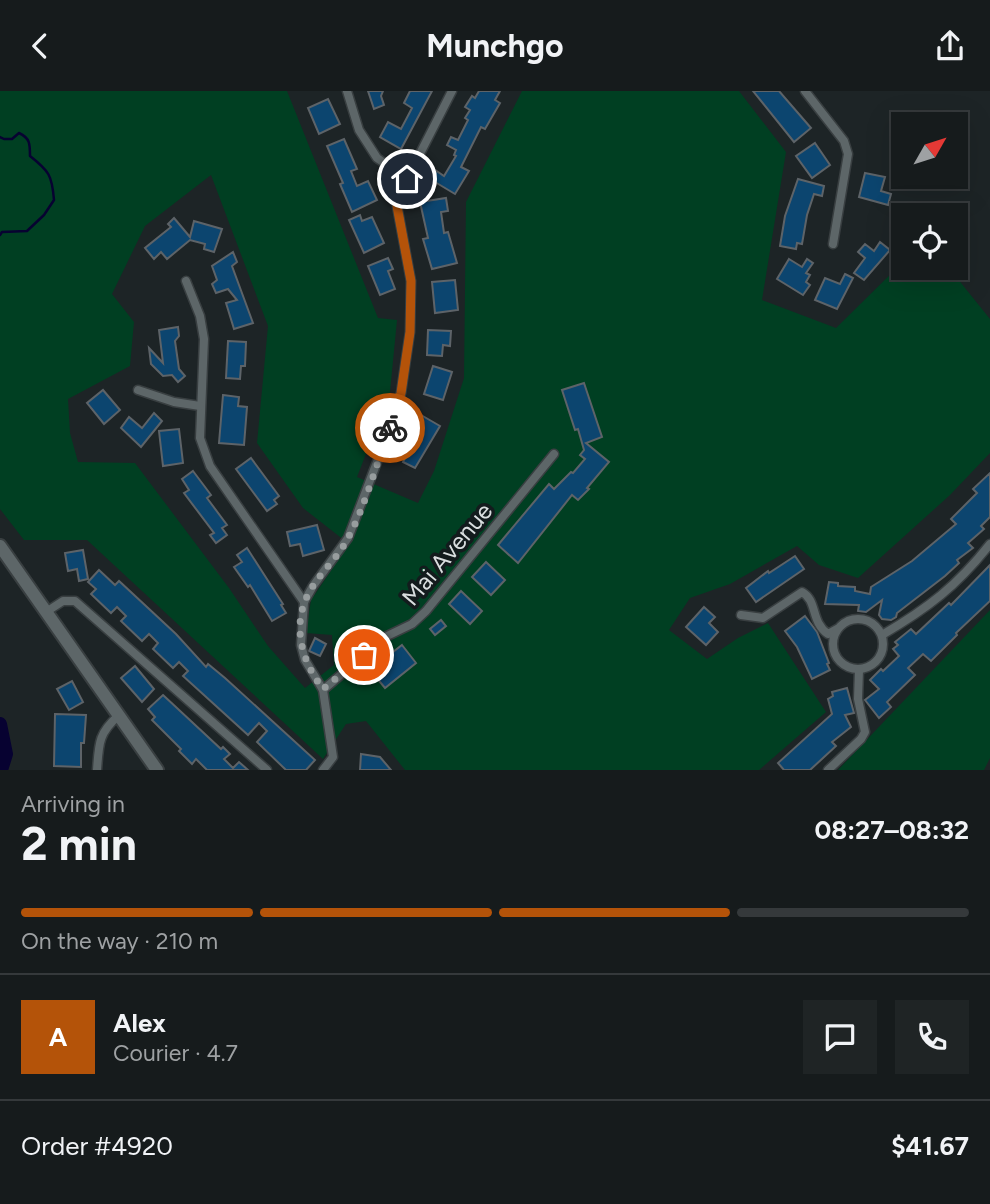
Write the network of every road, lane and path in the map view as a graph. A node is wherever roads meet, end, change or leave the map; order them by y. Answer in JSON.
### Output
{"nodes":[{"id":1,"x":348,"y":91,"type":"edge"},
{"id":2,"x":453,"y":91,"type":"edge"},
{"id":3,"x":805,"y":91,"type":"edge"},
{"id":4,"x":407,"y":179,"type":"junction"},
{"id":5,"x":833,"y":244,"type":"dead end"},
{"id":6,"x":186,"y":281,"type":"dead end"},
{"id":7,"x":138,"y":390,"type":"dead end"},
{"id":8,"x":200,"y":406,"type":"junction"},
{"id":9,"x":554,"y":454,"type":"dead end"},
{"id":10,"x":990,"y":544,"type":"edge"},
{"id":11,"x":0,"y":546,"type":"edge"},
{"id":12,"x":304,"y":602,"type":"junction"},
{"id":13,"x":46,"y":612,"type":"junction"},
{"id":14,"x":741,"y":615,"type":"dead end"},
{"id":15,"x":837,"y":629,"type":"junction"},
{"id":16,"x":882,"y":635,"type":"junction"},
{"id":17,"x":859,"y":670,"type":"junction"},
{"id":18,"x":323,"y":689,"type":"junction"},
{"id":19,"x":118,"y":716,"type":"junction"},
{"id":20,"x":97,"y":770,"type":"edge"},
{"id":21,"x":157,"y":770,"type":"edge"},
{"id":22,"x":267,"y":770,"type":"edge"},
{"id":23,"x":323,"y":770,"type":"edge"},
{"id":24,"x":828,"y":770,"type":"edge"}],
"edges":[{"from":1,"to":4,"type":"street"},
{"from":2,"to":4,"type":"street"},
{"from":3,"to":5,"type":"street"},
{"from":4,"to":12,"type":"street"},
{"from":6,"to":8,"type":"street"},
{"from":7,"to":8,"type":"street"},
{"from":8,"to":12,"type":"street"},
{"from":9,"to":18,"type":"street","name":"Mai Avenue"},
{"from":10,"to":16,"type":"street"},
{"from":11,"to":13,"type":"main road"},
{"from":12,"to":18,"type":"street"},
{"from":13,"to":19,"type":"main road"},
{"from":13,"to":22,"type":"street"},
{"from":14,"to":15,"type":"street"},
{"from":15,"to":16,"type":"street"},
{"from":15,"to":17,"type":"street"},
{"from":16,"to":17,"type":"street"},
{"from":17,"to":24,"type":"street"},
{"from":18,"to":23,"type":"street"},
{"from":19,"to":20,"type":"street"},
{"from":19,"to":21,"type":"main road"}]}
